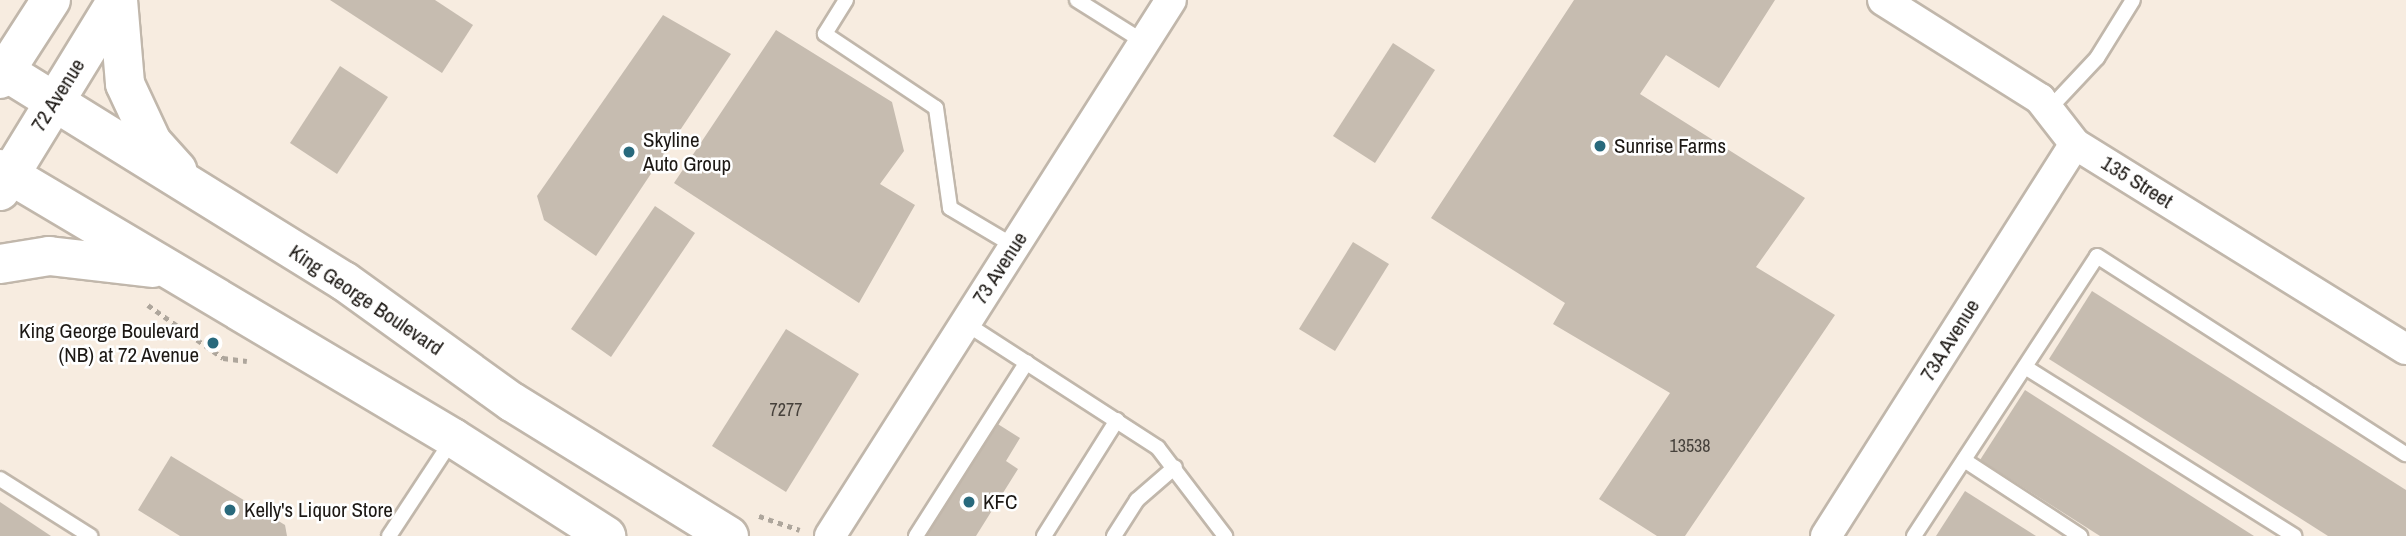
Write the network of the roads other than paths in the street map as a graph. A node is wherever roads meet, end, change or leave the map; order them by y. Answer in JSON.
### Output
{"nodes":[{"id":1,"x":51,"y":0,"type":"edge"},
{"id":2,"x":117,"y":0,"type":"edge"},
{"id":3,"x":846,"y":0,"type":"edge"},
{"id":4,"x":1077,"y":0,"type":"edge"},
{"id":5,"x":1171,"y":0,"type":"edge"},
{"id":6,"x":1883,"y":0,"type":"edge"},
{"id":7,"x":2133,"y":0,"type":"edge"},
{"id":8,"x":1144,"y":42,"type":"junction"},
{"id":9,"x":2,"y":73,"type":"edge"},
{"id":10,"x":53,"y":103,"type":"junction"},
{"id":11,"x":2050,"y":108,"type":"junction"},
{"id":12,"x":2075,"y":144,"type":"junction"},
{"id":13,"x":3,"y":178,"type":"edge"},
{"id":14,"x":192,"y":188,"type":"junction"},
{"id":15,"x":1014,"y":246,"type":"junction"},
{"id":16,"x":0,"y":264,"type":"edge"},
{"id":17,"x":164,"y":269,"type":"junction"},
{"id":18,"x":965,"y":323,"type":"junction"},
{"id":19,"x":2406,"y":349,"type":"edge"},
{"id":20,"x":1027,"y":362,"type":"junction"},
{"id":21,"x":2025,"y":367,"type":"junction"},
{"id":22,"x":1117,"y":420,"type":"junction"},
{"id":23,"x":453,"y":438,"type":"junction"},
{"id":24,"x":2406,"y":454,"type":"edge"},
{"id":25,"x":1964,"y":460,"type":"junction"},
{"id":26,"x":1175,"y":467,"type":"junction"},
{"id":27,"x":0,"y":479,"type":"edge"},
{"id":28,"x":744,"y":526,"type":"edge"},
{"id":29,"x":90,"y":536,"type":"edge"},
{"id":30,"x":389,"y":536,"type":"edge"},
{"id":31,"x":606,"y":536,"type":"edge"},
{"id":32,"x":830,"y":536,"type":"edge"},
{"id":33,"x":916,"y":536,"type":"edge"},
{"id":34,"x":1044,"y":536,"type":"edge"},
{"id":35,"x":1114,"y":536,"type":"edge"},
{"id":36,"x":1225,"y":536,"type":"edge"},
{"id":37,"x":1826,"y":536,"type":"edge"},
{"id":38,"x":1914,"y":536,"type":"edge"},
{"id":39,"x":2080,"y":536,"type":"edge"},
{"id":40,"x":2294,"y":536,"type":"edge"}],
"edges":[{"from":1,"to":9,"type":"main road"},
{"from":2,"to":10,"type":"main road","name":"72 Avenue"},
{"from":2,"to":14,"type":"main road"},
{"from":3,"to":15,"type":"lane"},
{"from":4,"to":8,"type":"lane"},
{"from":5,"to":8,"type":"street","name":"73 Avenue"},
{"from":6,"to":11,"type":"street","name":"135 Street"},
{"from":7,"to":11,"type":"lane"},
{"from":8,"to":15,"type":"street","name":"73 Avenue"},
{"from":9,"to":10,"type":"main road","name":"King George Boulevard"},
{"from":10,"to":13,"type":"main road","name":"72 Avenue"},
{"from":10,"to":14,"type":"main road","name":"King George Boulevard"},
{"from":11,"to":12,"type":"street","name":"135 Street"},
{"from":12,"to":19,"type":"street","name":"135 Street"},
{"from":12,"to":37,"type":"street","name":"73A Avenue"},
{"from":13,"to":17,"type":"main road"},
{"from":14,"to":28,"type":"main road","name":"King George Boulevard"},
{"from":15,"to":18,"type":"street","name":"73 Avenue"},
{"from":16,"to":17,"type":"main road"},
{"from":17,"to":23,"type":"main road"},
{"from":18,"to":20,"type":"lane"},
{"from":18,"to":32,"type":"street","name":"73 Avenue"},
{"from":20,"to":22,"type":"lane"},
{"from":20,"to":33,"type":"lane"},
{"from":21,"to":24,"type":"lane"},
{"from":21,"to":25,"type":"lane"},
{"from":21,"to":40,"type":"lane"},
{"from":22,"to":26,"type":"lane"},
{"from":22,"to":34,"type":"lane"},
{"from":23,"to":30,"type":"lane"},
{"from":23,"to":31,"type":"main road"},
{"from":25,"to":38,"type":"lane"},
{"from":25,"to":39,"type":"lane"},
{"from":26,"to":35,"type":"lane"},
{"from":26,"to":36,"type":"lane"},
{"from":27,"to":29,"type":"lane"}]}
